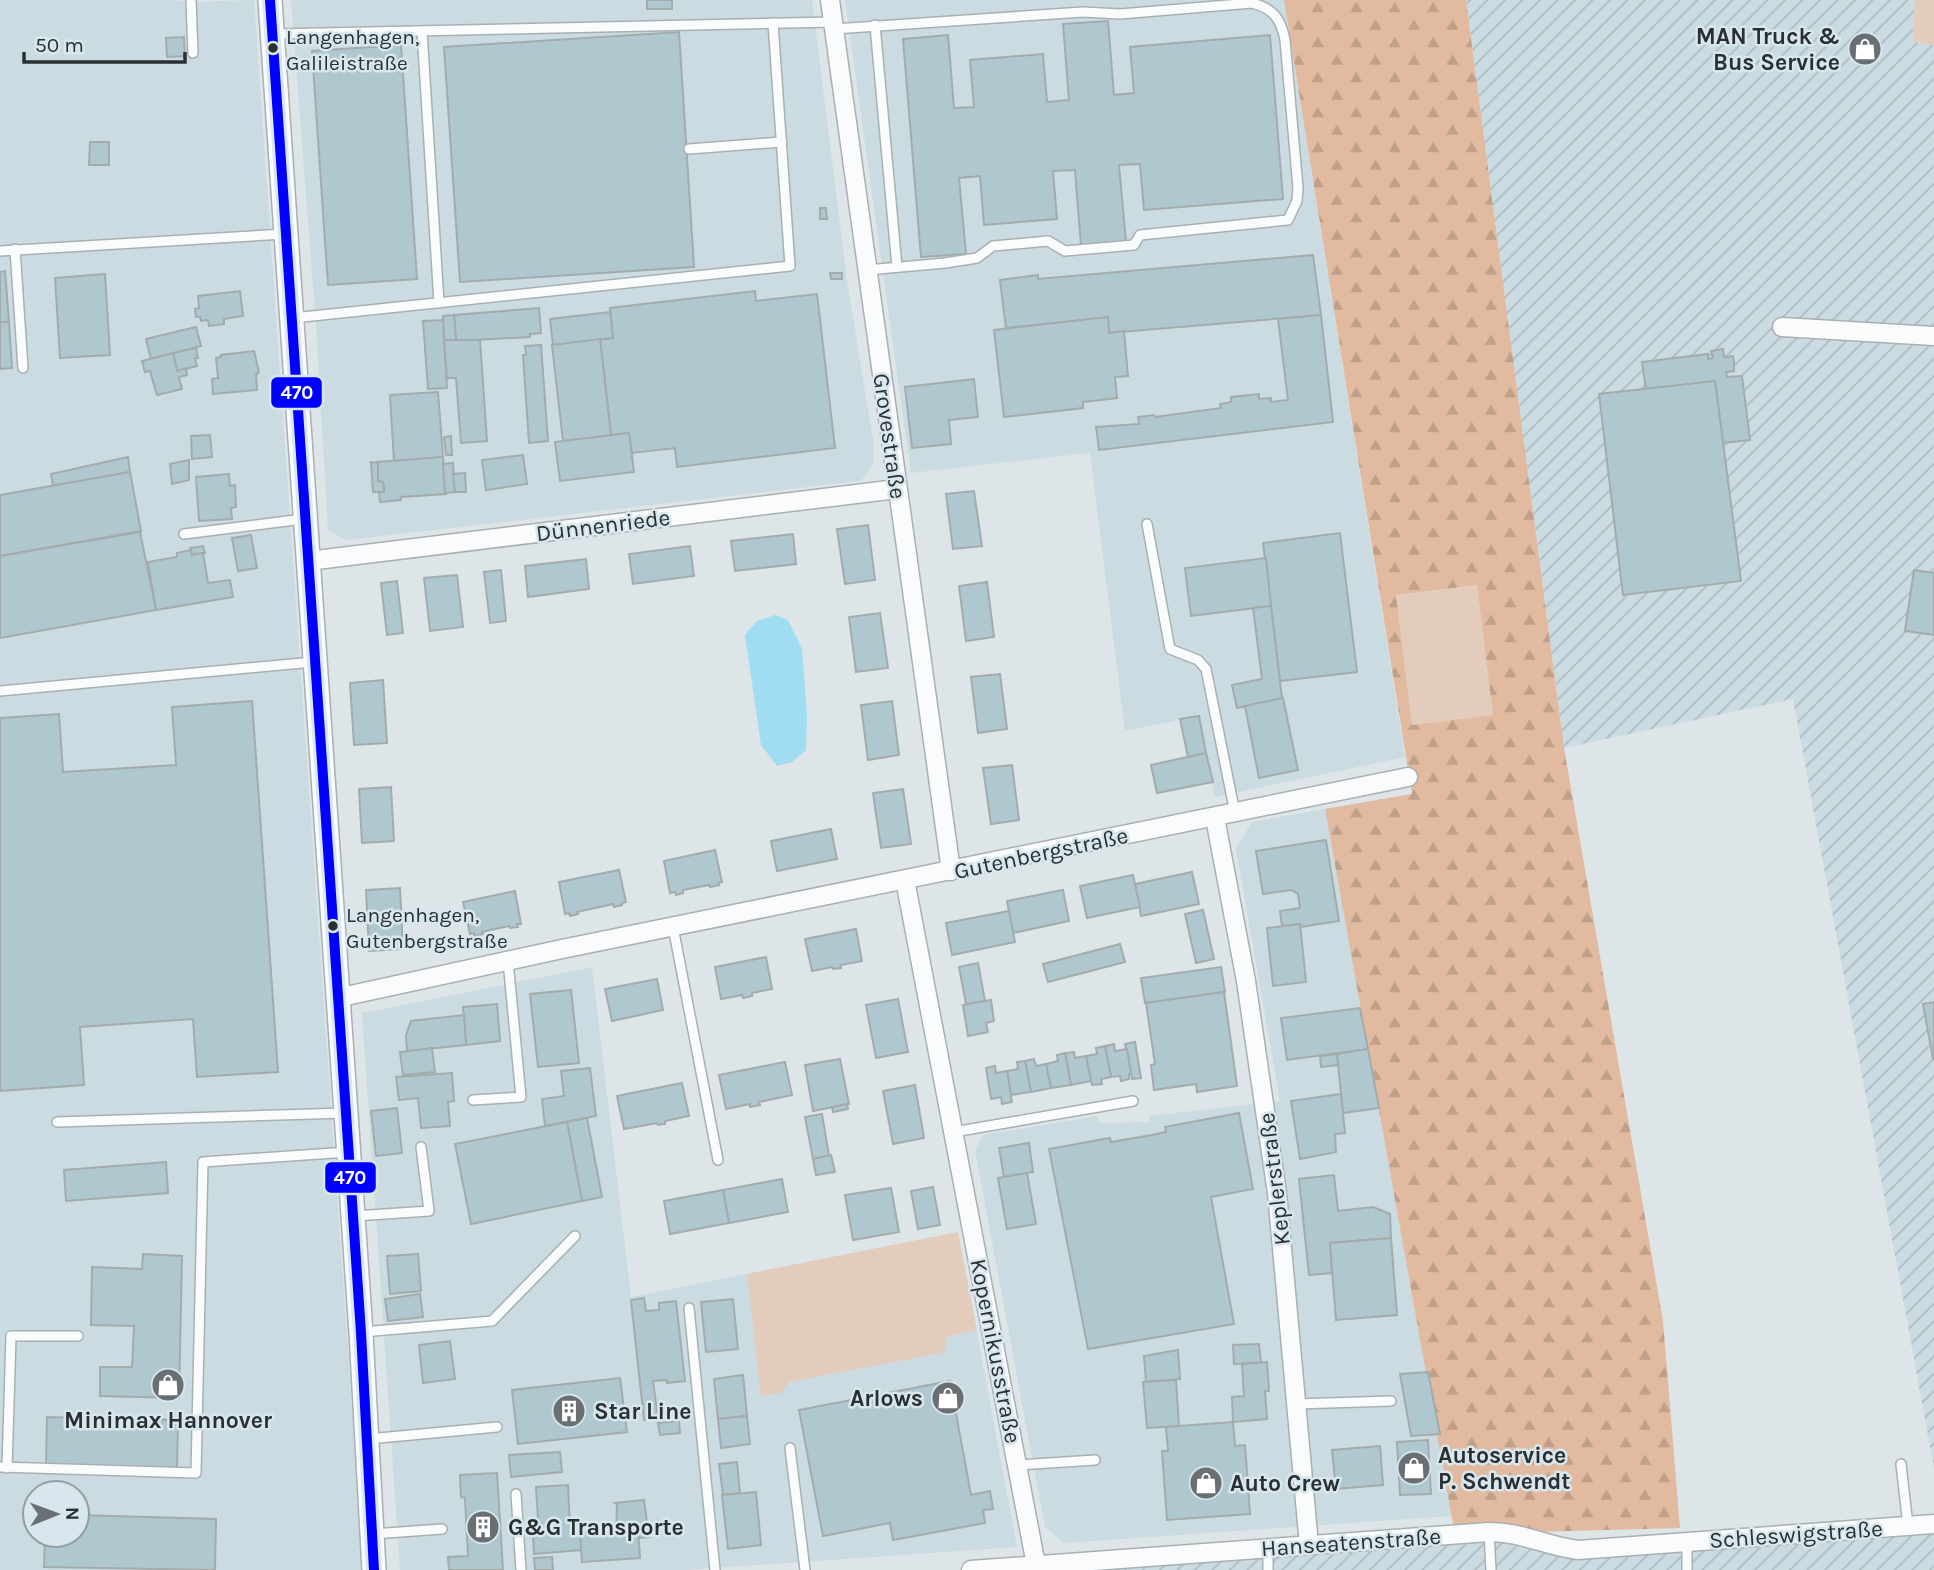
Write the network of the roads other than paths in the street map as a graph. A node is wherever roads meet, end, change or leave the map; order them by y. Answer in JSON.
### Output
{"nodes":[{"id":1,"x":191,"y":0,"type":"edge"},
{"id":2,"x":270,"y":0,"type":"edge"},
{"id":3,"x":830,"y":0,"type":"edge"},
{"id":4,"x":773,"y":23,"type":"junction"},
{"id":5,"x":875,"y":25,"type":"junction"},
{"id":6,"x":833,"y":26,"type":"junction"},
{"id":7,"x":422,"y":31,"type":"junction"},
{"id":8,"x":272,"y":34,"type":"junction"},
{"id":9,"x":193,"y":53,"type":"dead end"},
{"id":10,"x":782,"y":142,"type":"junction"},
{"id":11,"x":690,"y":149,"type":"dead end"},
{"id":12,"x":287,"y":234,"type":"junction"},
{"id":13,"x":15,"y":250,"type":"junction"},
{"id":14,"x":0,"y":251,"type":"edge"},
{"id":15,"x":897,"y":267,"type":"junction"},
{"id":16,"x":867,"y":270,"type":"junction"},
{"id":17,"x":439,"y":303,"type":"junction"},
{"id":18,"x":292,"y":318,"type":"junction"},
{"id":19,"x":1782,"y":327,"type":"dead end"},
{"id":20,"x":1934,"y":336,"type":"edge"},
{"id":21,"x":23,"y":368,"type":"dead end"},
{"id":22,"x":897,"y":489,"type":"junction"},
{"id":23,"x":305,"y":519,"type":"junction"},
{"id":24,"x":1147,"y":524,"type":"dead end"},
{"id":25,"x":184,"y":534,"type":"dead end"},
{"id":26,"x":308,"y":561,"type":"junction"},
{"id":27,"x":315,"y":662,"type":"junction"},
{"id":28,"x":0,"y":691,"type":"edge"},
{"id":29,"x":1408,"y":777,"type":"dead end"},
{"id":30,"x":1236,"y":813,"type":"junction"},
{"id":31,"x":1215,"y":817,"type":"junction"},
{"id":32,"x":951,"y":871,"type":"junction"},
{"id":33,"x":905,"y":880,"type":"junction"},
{"id":34,"x":673,"y":927,"type":"junction"},
{"id":35,"x":508,"y":961,"type":"junction"},
{"id":36,"x":338,"y":998,"type":"junction"},
{"id":37,"x":473,"y":1100,"type":"dead end"},
{"id":38,"x":1133,"y":1101,"type":"dead end"},
{"id":39,"x":345,"y":1114,"type":"junction"},
{"id":40,"x":57,"y":1122,"type":"dead end"},
{"id":41,"x":954,"y":1132,"type":"junction"},
{"id":42,"x":421,"y":1147,"type":"dead end"},
{"id":43,"x":348,"y":1152,"type":"junction"},
{"id":44,"x":718,"y":1160,"type":"dead end"},
{"id":45,"x":352,"y":1216,"type":"junction"},
{"id":46,"x":575,"y":1236,"type":"dead end"},
{"id":47,"x":689,"y":1308,"type":"dead end"},
{"id":48,"x":361,"y":1333,"type":"junction"},
{"id":49,"x":78,"y":1336,"type":"dead end"},
{"id":50,"x":1391,"y":1401,"type":"dead end"},
{"id":51,"x":1296,"y":1404,"type":"junction"},
{"id":52,"x":497,"y":1427,"type":"dead end"},
{"id":53,"x":366,"y":1439,"type":"junction"},
{"id":54,"x":790,"y":1448,"type":"dead end"},
{"id":55,"x":1095,"y":1460,"type":"dead end"},
{"id":56,"x":1900,"y":1464,"type":"dead end"},
{"id":57,"x":1018,"y":1465,"type":"junction"},
{"id":58,"x":4,"y":1467,"type":"edge"},
{"id":59,"x":516,"y":1494,"type":"dead end"},
{"id":60,"x":1934,"y":1524,"type":"edge"},
{"id":61,"x":1909,"y":1526,"type":"junction"},
{"id":62,"x":442,"y":1529,"type":"dead end"},
{"id":63,"x":1489,"y":1532,"type":"junction"},
{"id":64,"x":372,"y":1534,"type":"junction"},
{"id":65,"x":1687,"y":1542,"type":"junction"},
{"id":66,"x":1309,"y":1545,"type":"junction"},
{"id":67,"x":1268,"y":1548,"type":"junction"},
{"id":68,"x":1037,"y":1568,"type":"edge"},
{"id":69,"x":374,"y":1570,"type":"edge"},
{"id":70,"x":521,"y":1570,"type":"edge"},
{"id":71,"x":715,"y":1570,"type":"edge"},
{"id":72,"x":805,"y":1570,"type":"edge"},
{"id":73,"x":971,"y":1570,"type":"edge"},
{"id":74,"x":1268,"y":1570,"type":"edge"},
{"id":75,"x":1491,"y":1570,"type":"edge"},
{"id":76,"x":1687,"y":1570,"type":"edge"}],
"edges":[{"from":1,"to":9,"type":"lane"},
{"from":2,"to":8,"type":"street"},
{"from":3,"to":6,"type":"street","name":"Grovestraße"},
{"from":4,"to":6,"type":"lane"},
{"from":4,"to":7,"type":"lane"},
{"from":4,"to":10,"type":"lane"},
{"from":5,"to":6,"type":"lane"},
{"from":5,"to":15,"type":"lane"},
{"from":5,"to":15,"type":"lane"},
{"from":6,"to":16,"type":"street","name":"Grovestraße"},
{"from":7,"to":8,"type":"lane"},
{"from":7,"to":17,"type":"lane"},
{"from":8,"to":12,"type":"street"},
{"from":10,"to":11,"type":"lane"},
{"from":10,"to":17,"type":"lane"},
{"from":12,"to":13,"type":"lane"},
{"from":12,"to":18,"type":"street"},
{"from":13,"to":14,"type":"lane"},
{"from":13,"to":21,"type":"lane"},
{"from":15,"to":16,"type":"lane"},
{"from":16,"to":22,"type":"street","name":"Grovestraße"},
{"from":17,"to":18,"type":"lane"},
{"from":18,"to":23,"type":"street"},
{"from":19,"to":20,"type":"street"},
{"from":22,"to":26,"type":"street","name":"Dünnenriede"},
{"from":22,"to":32,"type":"street","name":"Grovestraße"},
{"from":23,"to":25,"type":"lane"},
{"from":23,"to":26,"type":"street"},
{"from":24,"to":30,"type":"lane"},
{"from":26,"to":27,"type":"street"},
{"from":27,"to":28,"type":"lane"},
{"from":27,"to":36,"type":"street"},
{"from":29,"to":30,"type":"street","name":"Gutenbergstraße"},
{"from":30,"to":31,"type":"street","name":"Gutenbergstraße"},
{"from":31,"to":32,"type":"street","name":"Gutenbergstraße"},
{"from":31,"to":51,"type":"street","name":"Keplerstraße"},
{"from":32,"to":33,"type":"street","name":"Gutenbergstraße"},
{"from":33,"to":34,"type":"street","name":"Gutenbergstraße"},
{"from":33,"to":41,"type":"street","name":"Kopernikusstraße"},
{"from":34,"to":35,"type":"street","name":"Gutenbergstraße"},
{"from":34,"to":44,"type":"lane"},
{"from":35,"to":36,"type":"street","name":"Gutenbergstraße"},
{"from":35,"to":37,"type":"lane"},
{"from":36,"to":39,"type":"street"},
{"from":38,"to":41,"type":"lane"},
{"from":39,"to":40,"type":"lane"},
{"from":39,"to":43,"type":"street"},
{"from":41,"to":57,"type":"street","name":"Kopernikusstraße"},
{"from":42,"to":45,"type":"lane"},
{"from":43,"to":45,"type":"street"},
{"from":43,"to":58,"type":"lane"},
{"from":45,"to":48,"type":"street"},
{"from":46,"to":48,"type":"lane"},
{"from":47,"to":71,"type":"lane"},
{"from":48,"to":53,"type":"street"},
{"from":49,"to":58,"type":"lane"},
{"from":50,"to":51,"type":"lane"},
{"from":51,"to":66,"type":"street","name":"Keplerstraße"},
{"from":52,"to":53,"type":"lane"},
{"from":53,"to":64,"type":"street"},
{"from":54,"to":72,"type":"lane"},
{"from":55,"to":57,"type":"lane"},
{"from":56,"to":61,"type":"lane"},
{"from":57,"to":68,"type":"street","name":"Kopernikusstraße"},
{"from":59,"to":70,"type":"lane"},
{"from":60,"to":61,"type":"street","name":"Schleswigstraße"},
{"from":61,"to":65,"type":"street","name":"Schleswigstraße"},
{"from":62,"to":64,"type":"lane"},
{"from":63,"to":65,"type":"street","name":"Hanseatenstraße"},
{"from":63,"to":66,"type":"street","name":"Hanseatenstraße"},
{"from":63,"to":75,"type":"lane"},
{"from":64,"to":69,"type":"street"},
{"from":65,"to":76,"type":"lane","name":"Schleswigstraße"},
{"from":66,"to":67,"type":"street","name":"Hanseatenstraße"},
{"from":67,"to":68,"type":"street","name":"Hanseatenstraße"},
{"from":67,"to":74,"type":"lane"},
{"from":68,"to":73,"type":"street","name":"Hanseatenstraße"}]}
